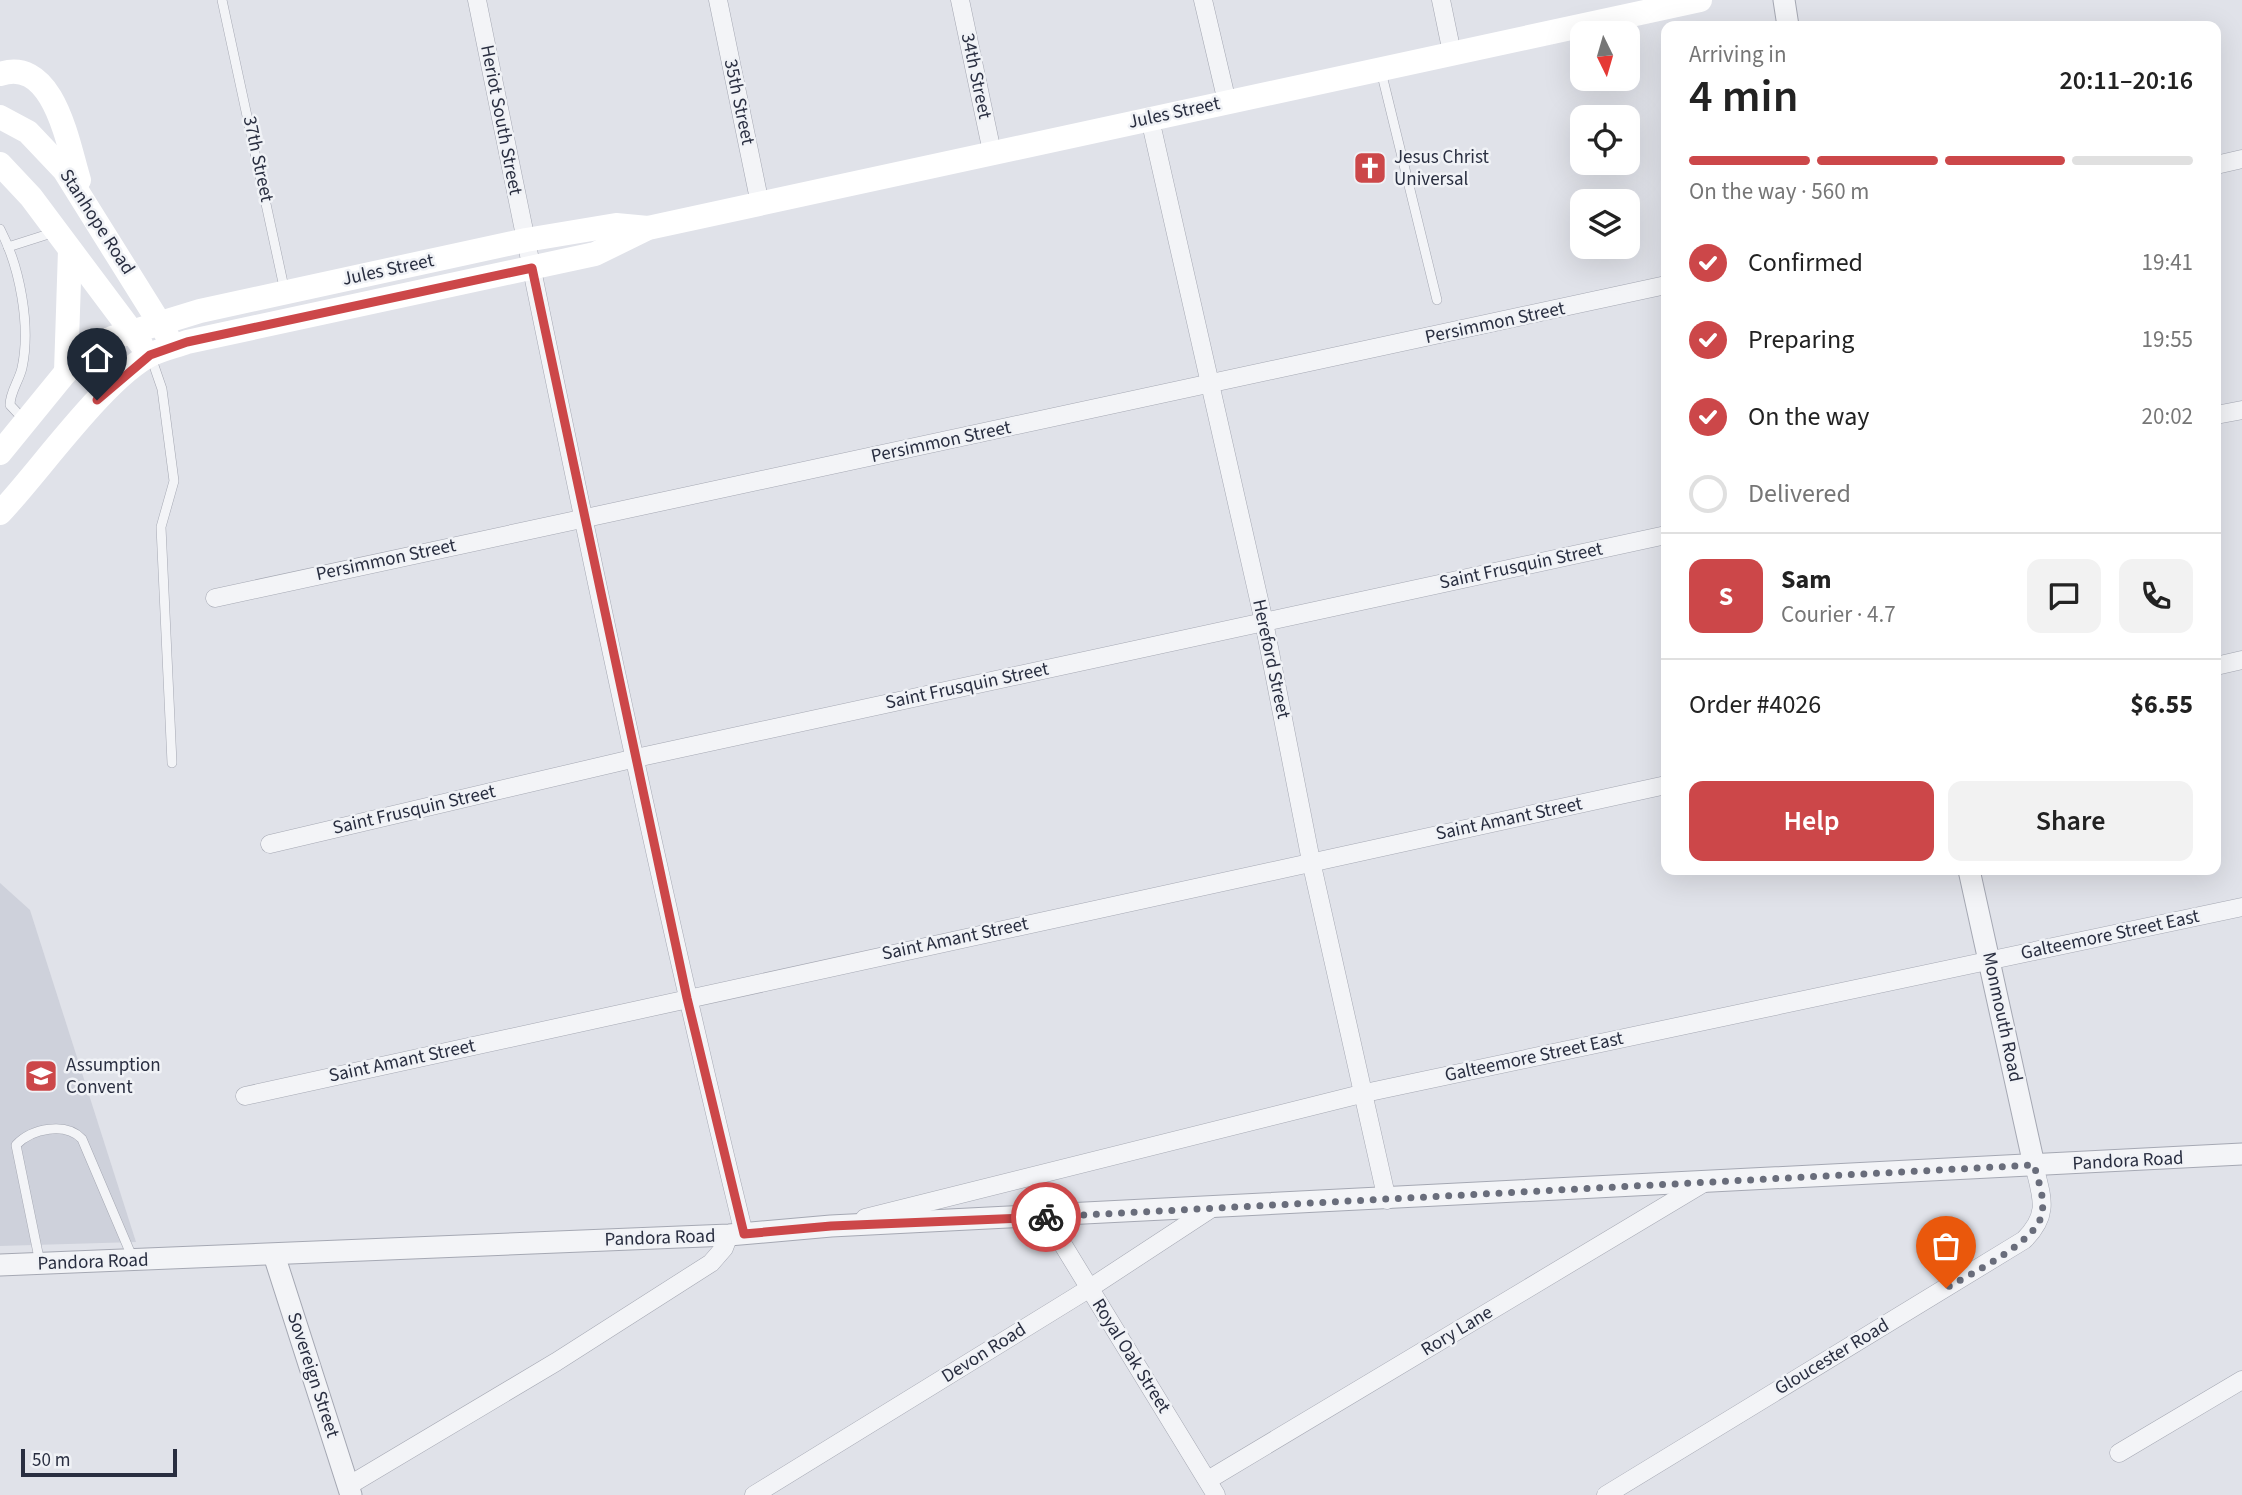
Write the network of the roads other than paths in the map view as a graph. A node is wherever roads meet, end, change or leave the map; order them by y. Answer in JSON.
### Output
{"nodes":[{"id":1,"x":222,"y":0,"type":"edge"},
{"id":2,"x":477,"y":0,"type":"edge"},
{"id":3,"x":718,"y":0,"type":"edge"},
{"id":4,"x":960,"y":0,"type":"edge"},
{"id":5,"x":1202,"y":0,"type":"edge"},
{"id":6,"x":1441,"y":0,"type":"edge"},
{"id":7,"x":1700,"y":0,"type":"edge"},
{"id":8,"x":1661,"y":5,"type":"edge"},
{"id":9,"x":1452,"y":53,"type":"junction"},
{"id":10,"x":1381,"y":69,"type":"junction"},
{"id":11,"x":0,"y":74,"type":"edge"},
{"id":12,"x":1227,"y":102,"type":"junction"},
{"id":13,"x":0,"y":117,"type":"edge"},
{"id":14,"x":1150,"y":119,"type":"junction"},
{"id":15,"x":992,"y":152,"type":"junction"},
{"id":16,"x":2242,"y":159,"type":"edge"},
{"id":17,"x":0,"y":164,"type":"edge"},
{"id":18,"x":2221,"y":164,"type":"edge"},
{"id":19,"x":760,"y":204,"type":"junction"},
{"id":20,"x":88,"y":207,"type":"junction"},
{"id":21,"x":648,"y":228,"type":"junction"},
{"id":22,"x":0,"y":229,"type":"edge"},
{"id":23,"x":526,"y":240,"type":"junction"},
{"id":24,"x":63,"y":241,"type":"junction"},
{"id":25,"x":8,"y":247,"type":"junction"},
{"id":26,"x":532,"y":268,"type":"junction"},
{"id":27,"x":1661,"y":286,"type":"edge"},
{"id":28,"x":285,"y":292,"type":"junction"},
{"id":29,"x":1437,"y":300,"type":"dead end"},
{"id":30,"x":290,"y":320,"type":"junction"},
{"id":31,"x":162,"y":322,"type":"junction"},
{"id":32,"x":130,"y":332,"type":"junction"},
{"id":33,"x":161,"y":351,"type":"junction"},
{"id":34,"x":66,"y":372,"type":"junction"},
{"id":35,"x":1211,"y":385,"type":"junction"},
{"id":36,"x":2242,"y":410,"type":"edge"},
{"id":37,"x":2221,"y":414,"type":"edge"},
{"id":38,"x":25,"y":422,"type":"junction"},
{"id":39,"x":0,"y":453,"type":"edge"},
{"id":40,"x":9,"y":491,"type":"edge"},
{"id":41,"x":0,"y":513,"type":"edge"},
{"id":42,"x":583,"y":517,"type":"junction"},
{"id":43,"x":1661,"y":536,"type":"edge"},
{"id":44,"x":215,"y":598,"type":"dead end"},
{"id":45,"x":1264,"y":622,"type":"junction"},
{"id":46,"x":2242,"y":660,"type":"edge"},
{"id":47,"x":2221,"y":665,"type":"edge"},
{"id":48,"x":636,"y":758,"type":"junction"},
{"id":49,"x":172,"y":763,"type":"dead end"},
{"id":50,"x":1661,"y":786,"type":"edge"},
{"id":51,"x":270,"y":844,"type":"dead end"},
{"id":52,"x":1311,"y":861,"type":"junction"},
{"id":53,"x":1970,"y":875,"type":"edge"},
{"id":54,"x":2242,"y":907,"type":"edge"},
{"id":55,"x":1990,"y":961,"type":"junction"},
{"id":56,"x":687,"y":998,"type":"junction"},
{"id":57,"x":1365,"y":1093,"type":"junction"},
{"id":58,"x":245,"y":1096,"type":"dead end"},
{"id":59,"x":2242,"y":1154,"type":"edge"},
{"id":60,"x":2034,"y":1165,"type":"junction"},
{"id":61,"x":1707,"y":1181,"type":"junction"},
{"id":62,"x":1387,"y":1200,"type":"junction"},
{"id":63,"x":1212,"y":1208,"type":"junction"},
{"id":64,"x":1046,"y":1217,"type":"junction"},
{"id":65,"x":831,"y":1226,"type":"junction"},
{"id":66,"x":736,"y":1235,"type":"junction"},
{"id":67,"x":274,"y":1255,"type":"junction"},
{"id":68,"x":134,"y":1261,"type":"junction"},
{"id":69,"x":40,"y":1264,"type":"junction"},
{"id":70,"x":0,"y":1265,"type":"edge"},
{"id":71,"x":1090,"y":1288,"type":"junction"},
{"id":72,"x":2242,"y":1380,"type":"edge"},
{"id":73,"x":2119,"y":1453,"type":"dead end"},
{"id":74,"x":1212,"y":1488,"type":"edge"},
{"id":75,"x":350,"y":1491,"type":"edge"},
{"id":76,"x":754,"y":1495,"type":"edge"},
{"id":77,"x":1606,"y":1495,"type":"edge"}],
"edges":[{"from":1,"to":28,"type":"lane","name":"37th Street"},
{"from":2,"to":23,"type":"street","name":"Heriot South Street"},
{"from":3,"to":19,"type":"street","name":"35th Street"},
{"from":4,"to":15,"type":"street","name":"34th Street"},
{"from":5,"to":12,"type":"street"},
{"from":6,"to":9,"type":"street"},
{"from":7,"to":8,"type":"main road","name":"Jules Street"},
{"from":8,"to":9,"type":"main road","name":"Jules Street"},
{"from":9,"to":10,"type":"main road","name":"Jules Street"},
{"from":10,"to":12,"type":"main road","name":"Jules Street"},
{"from":10,"to":29,"type":"lane"},
{"from":11,"to":20,"type":"main road"},
{"from":12,"to":14,"type":"main road","name":"Jules Street"},
{"from":13,"to":20,"type":"main road","name":"Stanhope Road"},
{"from":14,"to":15,"type":"main road","name":"Jules Street"},
{"from":14,"to":35,"type":"street","name":"Hereford Street"},
{"from":15,"to":19,"type":"main road","name":"Jules Street"},
{"from":16,"to":18,"type":"street"},
{"from":17,"to":24,"type":"main road","name":"Stanhope Road"},
{"from":19,"to":21,"type":"main road","name":"Jules Street"},
{"from":20,"to":31,"type":"main road","name":"Stanhope Road"},
{"from":21,"to":23,"type":"main road","name":"Jules Street"},
{"from":21,"to":26,"type":"main road","name":"Jules Street"},
{"from":22,"to":25,"type":"lane"},
{"from":23,"to":26,"type":"street","name":"Heriot South Street"},
{"from":23,"to":28,"type":"main road","name":"Jules Street"},
{"from":24,"to":25,"type":"lane"},
{"from":24,"to":32,"type":"main road","name":"Stanhope Road"},
{"from":24,"to":34,"type":"main road"},
{"from":25,"to":38,"type":"lane"},
{"from":26,"to":30,"type":"main road","name":"Jules Street"},
{"from":26,"to":42,"type":"street","name":"Heriot South Street"},
{"from":27,"to":35,"type":"street","name":"Persimmon Street"},
{"from":28,"to":30,"type":"lane","name":"37th Street"},
{"from":28,"to":31,"type":"main road","name":"Jules Street"},
{"from":30,"to":33,"type":"main road","name":"Jules Street"},
{"from":31,"to":32,"type":"main road","name":"Jules Street"},
{"from":31,"to":33,"type":"main road","name":"Stanhope Road"},
{"from":32,"to":33,"type":"main road","name":"Stanhope Road"},
{"from":32,"to":34,"type":"main road","name":"Jules Street"},
{"from":33,"to":40,"type":"main road"},
{"from":33,"to":49,"type":"lane"},
{"from":34,"to":38,"type":"main road","name":"Jules Street"},
{"from":35,"to":42,"type":"street","name":"Persimmon Street"},
{"from":35,"to":45,"type":"street","name":"Hereford Street"},
{"from":36,"to":37,"type":"street"},
{"from":38,"to":39,"type":"main road","name":"Jules Street"},
{"from":40,"to":41,"type":"main road"},
{"from":42,"to":44,"type":"street","name":"Persimmon Street"},
{"from":42,"to":48,"type":"street","name":"Heriot South Street"},
{"from":43,"to":45,"type":"street","name":"Saint Frusquin Street"},
{"from":45,"to":48,"type":"street","name":"Saint Frusquin Street"},
{"from":45,"to":52,"type":"street","name":"Hereford Street"},
{"from":46,"to":47,"type":"street"},
{"from":48,"to":51,"type":"street","name":"Saint Frusquin Street"},
{"from":48,"to":56,"type":"street","name":"Heriot South Street"},
{"from":50,"to":52,"type":"street","name":"Saint Amant Street"},
{"from":52,"to":56,"type":"street","name":"Saint Amant Street"},
{"from":52,"to":57,"type":"street","name":"Hereford Street"},
{"from":53,"to":55,"type":"street","name":"Monmouth Road"},
{"from":54,"to":55,"type":"street","name":"Galteemore Street East"},
{"from":55,"to":57,"type":"street","name":"Galteemore Street East"},
{"from":55,"to":60,"type":"street","name":"Monmouth Road"},
{"from":56,"to":58,"type":"street","name":"Saint Amant Street"},
{"from":56,"to":66,"type":"street","name":"Heriot South Street"},
{"from":57,"to":62,"type":"street","name":"Hereford Street"},
{"from":57,"to":65,"type":"street","name":"Galteemore Street East"},
{"from":59,"to":60,"type":"street","name":"Pandora Road"},
{"from":60,"to":61,"type":"street","name":"Pandora Road"},
{"from":60,"to":77,"type":"street","name":"Gloucester Road"},
{"from":61,"to":62,"type":"street","name":"Pandora Road"},
{"from":61,"to":74,"type":"street","name":"Rory Lane"},
{"from":62,"to":63,"type":"street","name":"Pandora Road"},
{"from":63,"to":64,"type":"street","name":"Pandora Road"},
{"from":63,"to":71,"type":"street","name":"Devon Road"},
{"from":64,"to":65,"type":"street","name":"Pandora Road"},
{"from":64,"to":71,"type":"street","name":"Royal Oak Street"},
{"from":65,"to":66,"type":"street","name":"Pandora Road"},
{"from":66,"to":67,"type":"street","name":"Pandora Road"},
{"from":66,"to":75,"type":"street"},
{"from":67,"to":68,"type":"street","name":"Pandora Road"},
{"from":67,"to":75,"type":"street","name":"Sovereign Street"},
{"from":68,"to":69,"type":"street","name":"Pandora Road"},
{"from":68,"to":69,"type":"lane"},
{"from":69,"to":70,"type":"street","name":"Pandora Road"},
{"from":71,"to":74,"type":"street","name":"Royal Oak Street"},
{"from":71,"to":76,"type":"street","name":"Devon Road"},
{"from":72,"to":73,"type":"street"}]}
